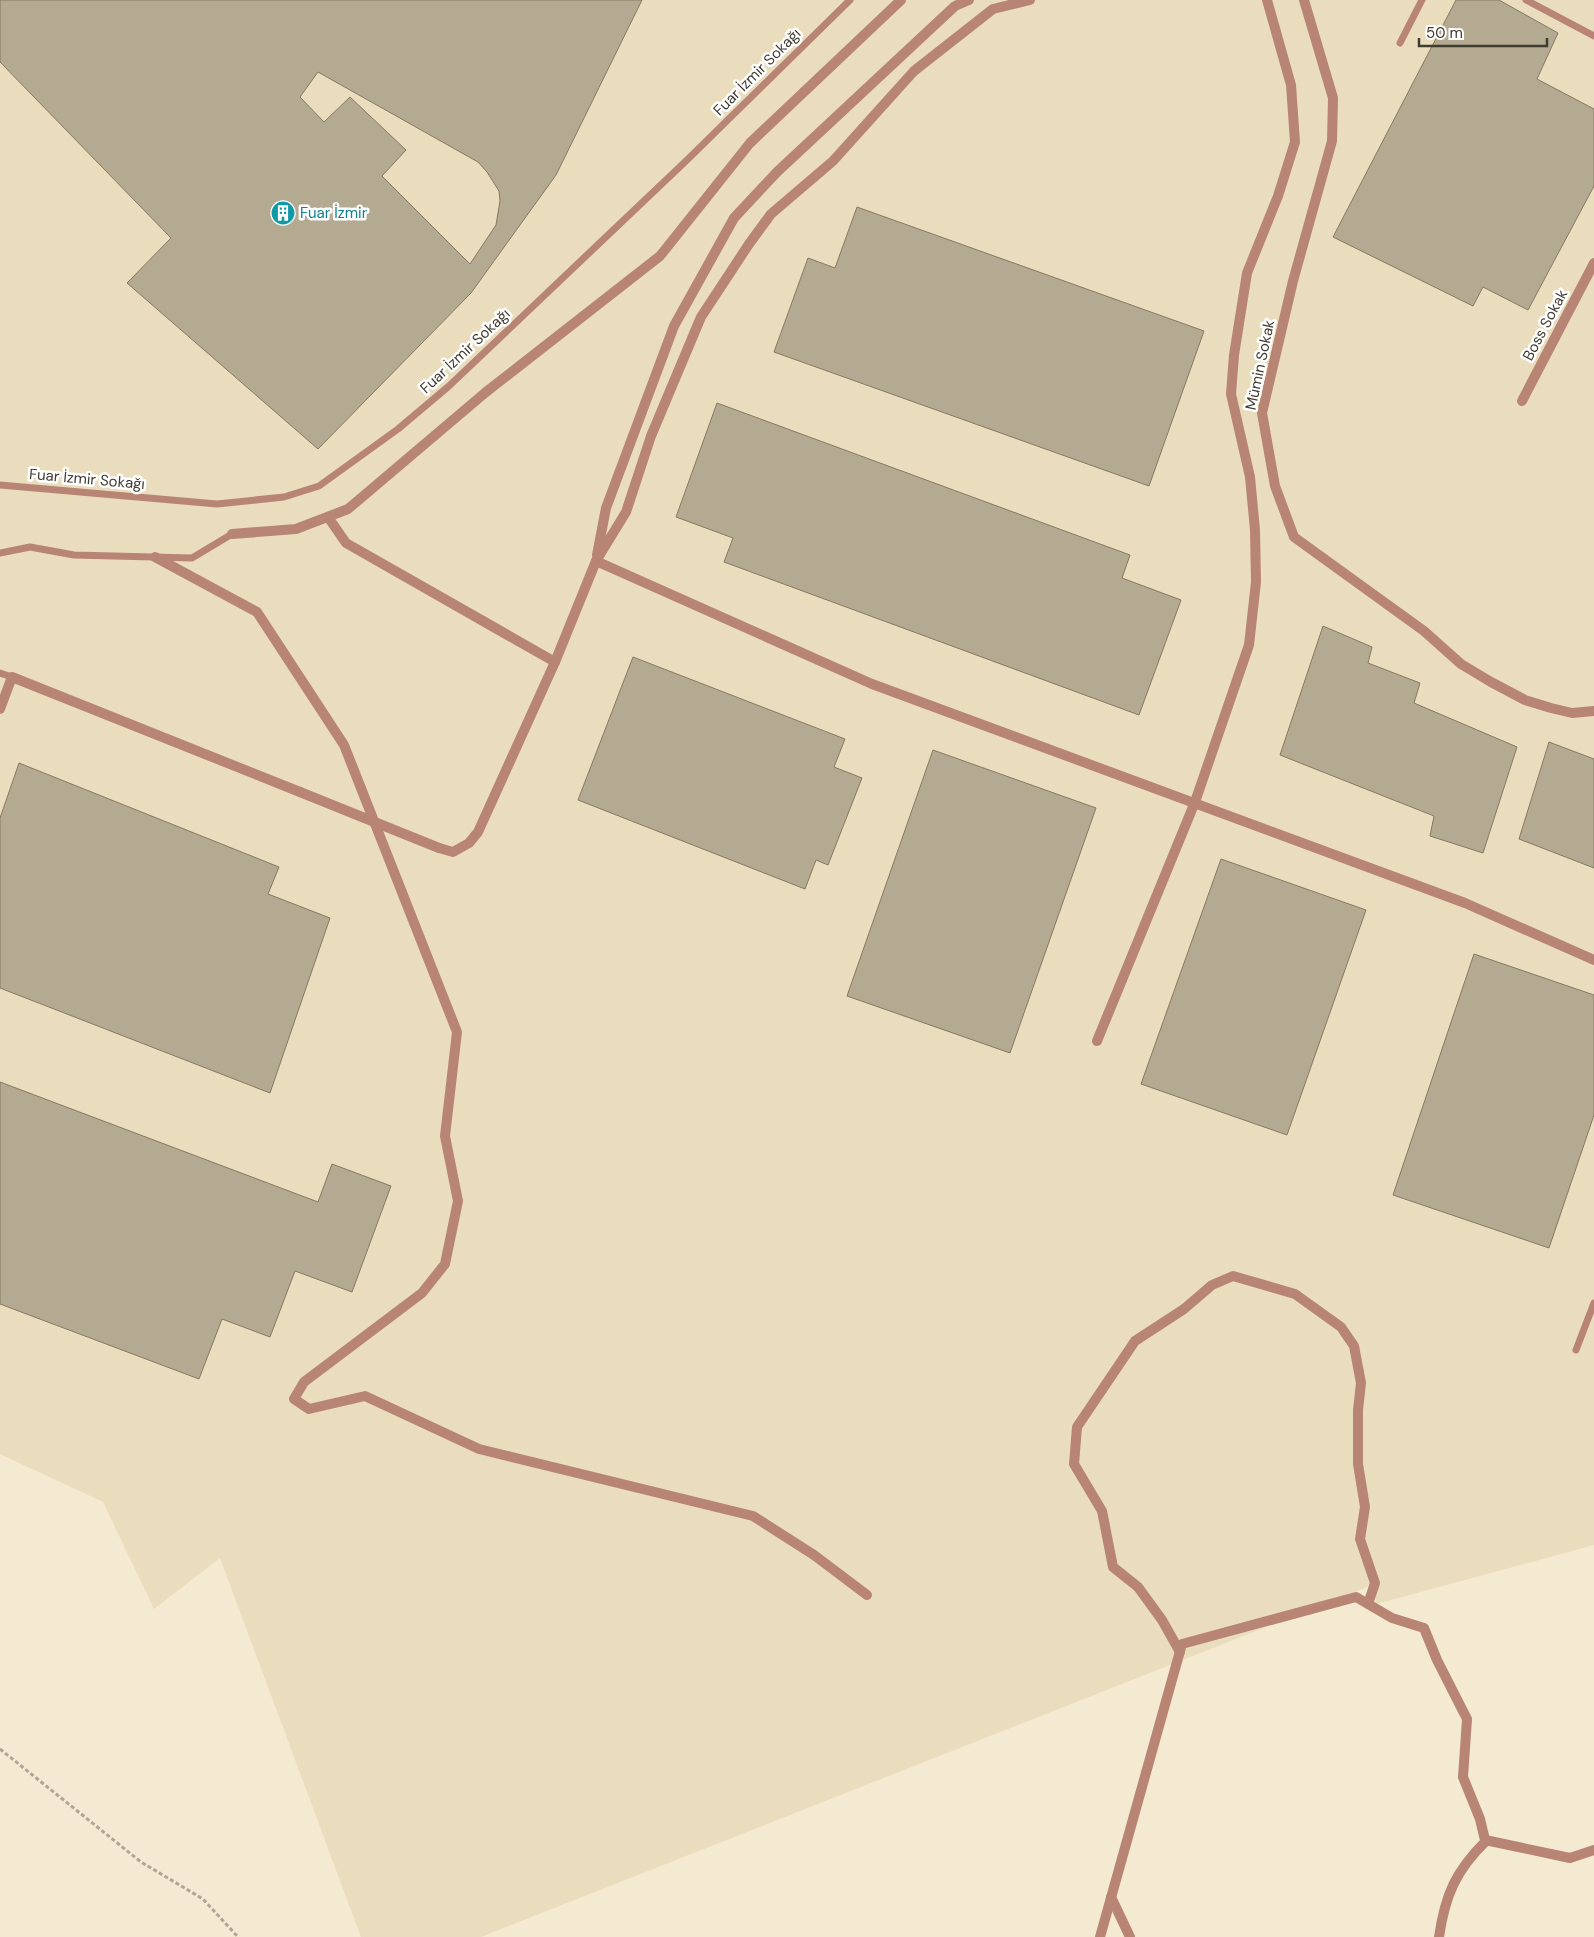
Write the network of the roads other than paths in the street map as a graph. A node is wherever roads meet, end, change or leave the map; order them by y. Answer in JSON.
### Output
{"nodes":[{"id":1,"x":850,"y":0,"type":"edge"},
{"id":2,"x":902,"y":0,"type":"edge"},
{"id":3,"x":969,"y":0,"type":"edge"},
{"id":4,"x":1030,"y":0,"type":"edge"},
{"id":5,"x":1267,"y":0,"type":"edge"},
{"id":6,"x":1304,"y":0,"type":"edge"},
{"id":7,"x":1422,"y":0,"type":"edge"},
{"id":8,"x":1526,"y":0,"type":"edge"},
{"id":9,"x":1594,"y":36,"type":"edge"},
{"id":10,"x":1400,"y":43,"type":"dead end"},
{"id":11,"x":1594,"y":263,"type":"edge"},
{"id":12,"x":1522,"y":401,"type":"dead end"},
{"id":13,"x":0,"y":485,"type":"edge"},
{"id":14,"x":328,"y":517,"type":"junction"},
{"id":15,"x":232,"y":534,"type":"joint"},
{"id":16,"x":0,"y":553,"type":"edge"},
{"id":17,"x":155,"y":557,"type":"junction"},
{"id":18,"x":596,"y":561,"type":"junction"},
{"id":19,"x":555,"y":662,"type":"junction"},
{"id":20,"x":0,"y":672,"type":"edge"},
{"id":21,"x":12,"y":677,"type":"junction"},
{"id":22,"x":0,"y":709,"type":"edge"},
{"id":23,"x":1594,"y":711,"type":"edge"},
{"id":24,"x":1195,"y":802,"type":"junction"},
{"id":25,"x":1594,"y":960,"type":"edge"},
{"id":26,"x":1097,"y":1041,"type":"dead end"},
{"id":27,"x":1594,"y":1303,"type":"edge"},
{"id":28,"x":1576,"y":1350,"type":"dead end"},
{"id":29,"x":867,"y":1595,"type":"dead end"},
{"id":30,"x":1368,"y":1604,"type":"junction"},
{"id":31,"x":1180,"y":1652,"type":"junction"},
{"id":32,"x":1487,"y":1840,"type":"junction"},
{"id":33,"x":1594,"y":1850,"type":"edge"},
{"id":34,"x":1111,"y":1896,"type":"junction"},
{"id":35,"x":1100,"y":1937,"type":"edge"},
{"id":36,"x":1130,"y":1937,"type":"edge"},
{"id":37,"x":1439,"y":1937,"type":"edge"}],
"edges":[{"from":1,"to":13,"type":"lane","name":"Fuar İzmir Sokağı"},
{"from":2,"to":14,"type":"street"},
{"from":3,"to":18,"type":"street"},
{"from":4,"to":18,"type":"street"},
{"from":5,"to":24,"type":"street"},
{"from":6,"to":23,"type":"street","name":"Mümin Sokak"},
{"from":7,"to":10,"type":"lane"},
{"from":8,"to":9,"type":"lane"},
{"from":11,"to":12,"type":"street","name":"Boss Sokak"},
{"from":14,"to":15,"type":"street"},
{"from":14,"to":19,"type":"street"},
{"from":15,"to":17,"type":"lane"},
{"from":16,"to":17,"type":"lane"},
{"from":17,"to":29,"type":"street"},
{"from":18,"to":19,"type":"street"},
{"from":18,"to":24,"type":"street"},
{"from":19,"to":21,"type":"street","bridge":true},
{"from":20,"to":21,"type":"lane"},
{"from":21,"to":22,"type":"street"},
{"from":24,"to":25,"type":"street"},
{"from":24,"to":26,"type":"street"},
{"from":27,"to":28,"type":"lane"},
{"from":30,"to":31,"type":"street"},
{"from":30,"to":31,"type":"street"},
{"from":30,"to":32,"type":"street"},
{"from":31,"to":34,"type":"street"},
{"from":32,"to":33,"type":"street"},
{"from":32,"to":37,"type":"street"},
{"from":34,"to":35,"type":"street"},
{"from":34,"to":36,"type":"street"}]}
